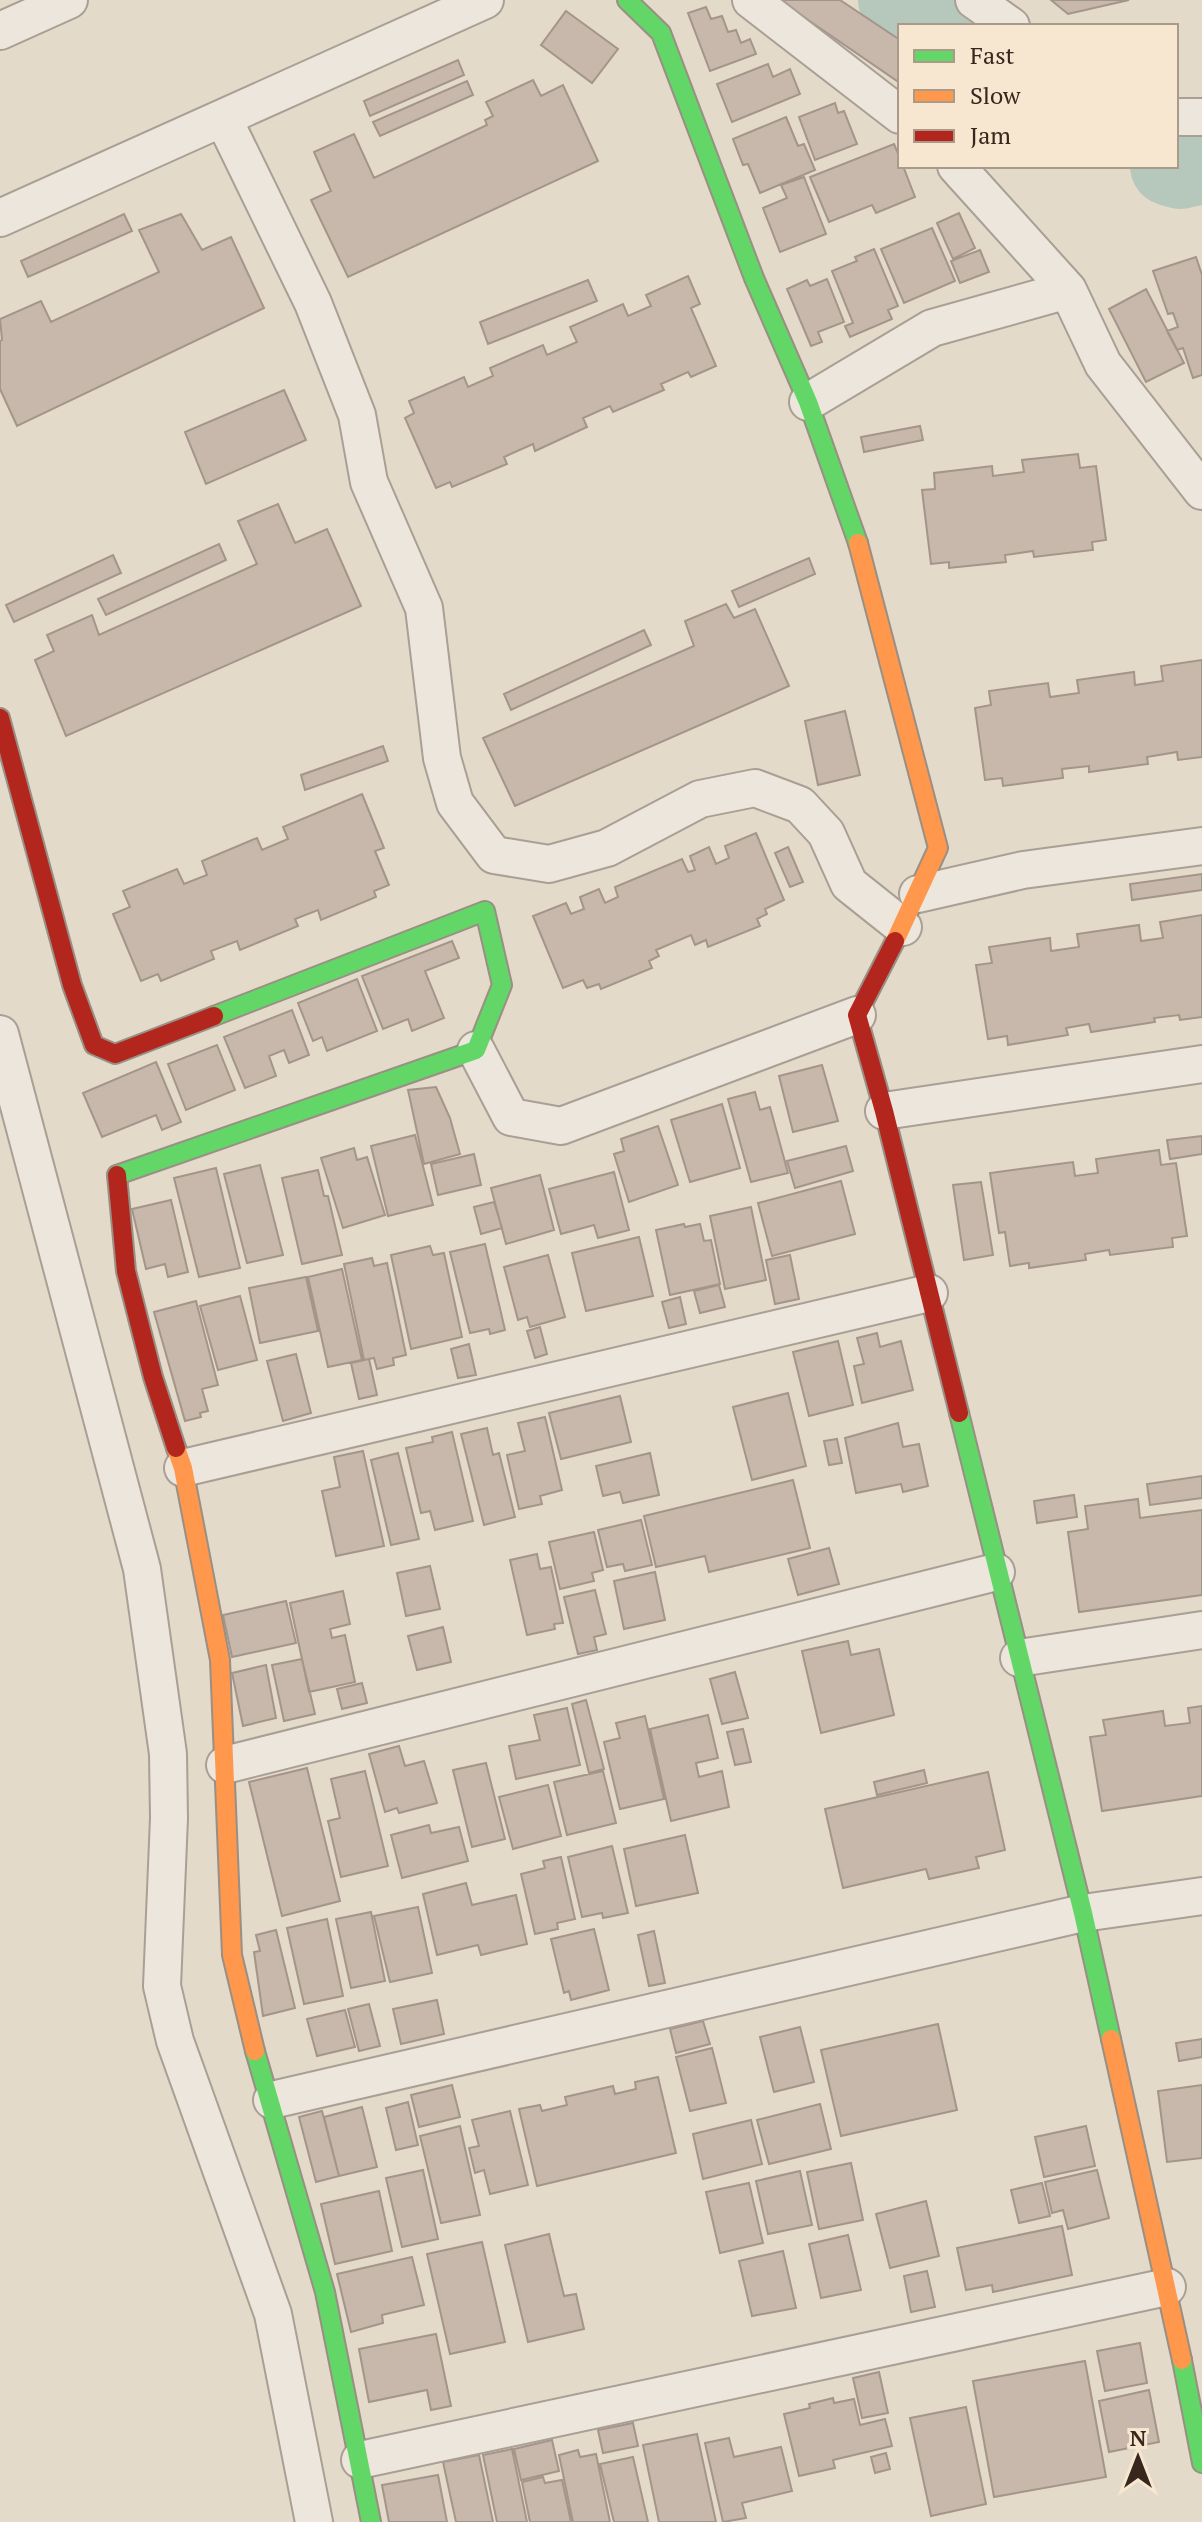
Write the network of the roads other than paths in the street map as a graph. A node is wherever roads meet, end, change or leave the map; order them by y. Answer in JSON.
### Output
{"nodes":[{"id":1,"x":69,"y":0,"type":"edge"},
{"id":2,"x":485,"y":0,"type":"edge"},
{"id":3,"x":627,"y":0,"type":"edge"},
{"id":4,"x":751,"y":0,"type":"edge"},
{"id":5,"x":974,"y":0,"type":"edge"},
{"id":6,"x":1008,"y":24,"type":"edge"},
{"id":7,"x":0,"y":31,"type":"edge"},
{"id":8,"x":898,"y":113,"type":"edge"},
{"id":9,"x":1178,"y":117,"type":"edge"},
{"id":10,"x":1202,"y":117,"type":"edge"},
{"id":11,"x":223,"y":118,"type":"junction"},
{"id":12,"x":958,"y":168,"type":"edge"},
{"id":13,"x":0,"y":218,"type":"edge"},
{"id":14,"x":1068,"y":290,"type":"junction"},
{"id":15,"x":808,"y":402,"type":"junction"},
{"id":16,"x":1202,"y":491,"type":"edge"},
{"id":17,"x":0,"y":718,"type":"edge"},
{"id":18,"x":1202,"y":846,"type":"edge"},
{"id":19,"x":918,"y":894,"type":"junction"},
{"id":20,"x":903,"y":927,"type":"junction"},
{"id":21,"x":857,"y":1015,"type":"junction"},
{"id":22,"x":0,"y":1034,"type":"edge"},
{"id":23,"x":476,"y":1050,"type":"junction"},
{"id":24,"x":1202,"y":1064,"type":"edge"},
{"id":25,"x":884,"y":1111,"type":"junction"},
{"id":26,"x":929,"y":1293,"type":"junction"},
{"id":27,"x":183,"y":1468,"type":"junction"},
{"id":28,"x":996,"y":1572,"type":"junction"},
{"id":29,"x":1202,"y":1630,"type":"edge"},
{"id":30,"x":1019,"y":1658,"type":"junction"},
{"id":31,"x":225,"y":1765,"type":"junction"},
{"id":32,"x":1202,"y":1896,"type":"edge"},
{"id":33,"x":1083,"y":1913,"type":"junction"},
{"id":34,"x":272,"y":2100,"type":"junction"},
{"id":35,"x":1167,"y":2287,"type":"junction"},
{"id":36,"x":360,"y":2460,"type":"junction"},
{"id":37,"x":1202,"y":2463,"type":"edge"},
{"id":38,"x":314,"y":2522,"type":"edge"},
{"id":39,"x":371,"y":2522,"type":"edge"}],
"edges":[{"from":1,"to":7,"type":"street"},
{"from":2,"to":11,"type":"street"},
{"from":3,"to":15,"type":"street"},
{"from":4,"to":8,"type":"street"},
{"from":5,"to":6,"type":"street"},
{"from":9,"to":10,"type":"street"},
{"from":11,"to":13,"type":"street"},
{"from":11,"to":20,"type":"street"},
{"from":12,"to":14,"type":"street"},
{"from":14,"to":15,"type":"street"},
{"from":14,"to":16,"type":"street"},
{"from":15,"to":19,"type":"street"},
{"from":17,"to":23,"type":"street"},
{"from":18,"to":19,"type":"street"},
{"from":19,"to":20,"type":"street"},
{"from":20,"to":21,"type":"street"},
{"from":21,"to":23,"type":"street"},
{"from":21,"to":25,"type":"street"},
{"from":22,"to":38,"type":"street"},
{"from":23,"to":27,"type":"street"},
{"from":24,"to":25,"type":"street"},
{"from":25,"to":26,"type":"street"},
{"from":26,"to":27,"type":"street"},
{"from":26,"to":28,"type":"street"},
{"from":27,"to":31,"type":"street"},
{"from":28,"to":30,"type":"street"},
{"from":28,"to":31,"type":"street"},
{"from":29,"to":30,"type":"street"},
{"from":30,"to":33,"type":"street"},
{"from":31,"to":34,"type":"street"},
{"from":32,"to":33,"type":"street"},
{"from":33,"to":34,"type":"street"},
{"from":33,"to":35,"type":"street"},
{"from":34,"to":36,"type":"street"},
{"from":35,"to":36,"type":"street"},
{"from":35,"to":37,"type":"street"},
{"from":36,"to":39,"type":"street"}]}
